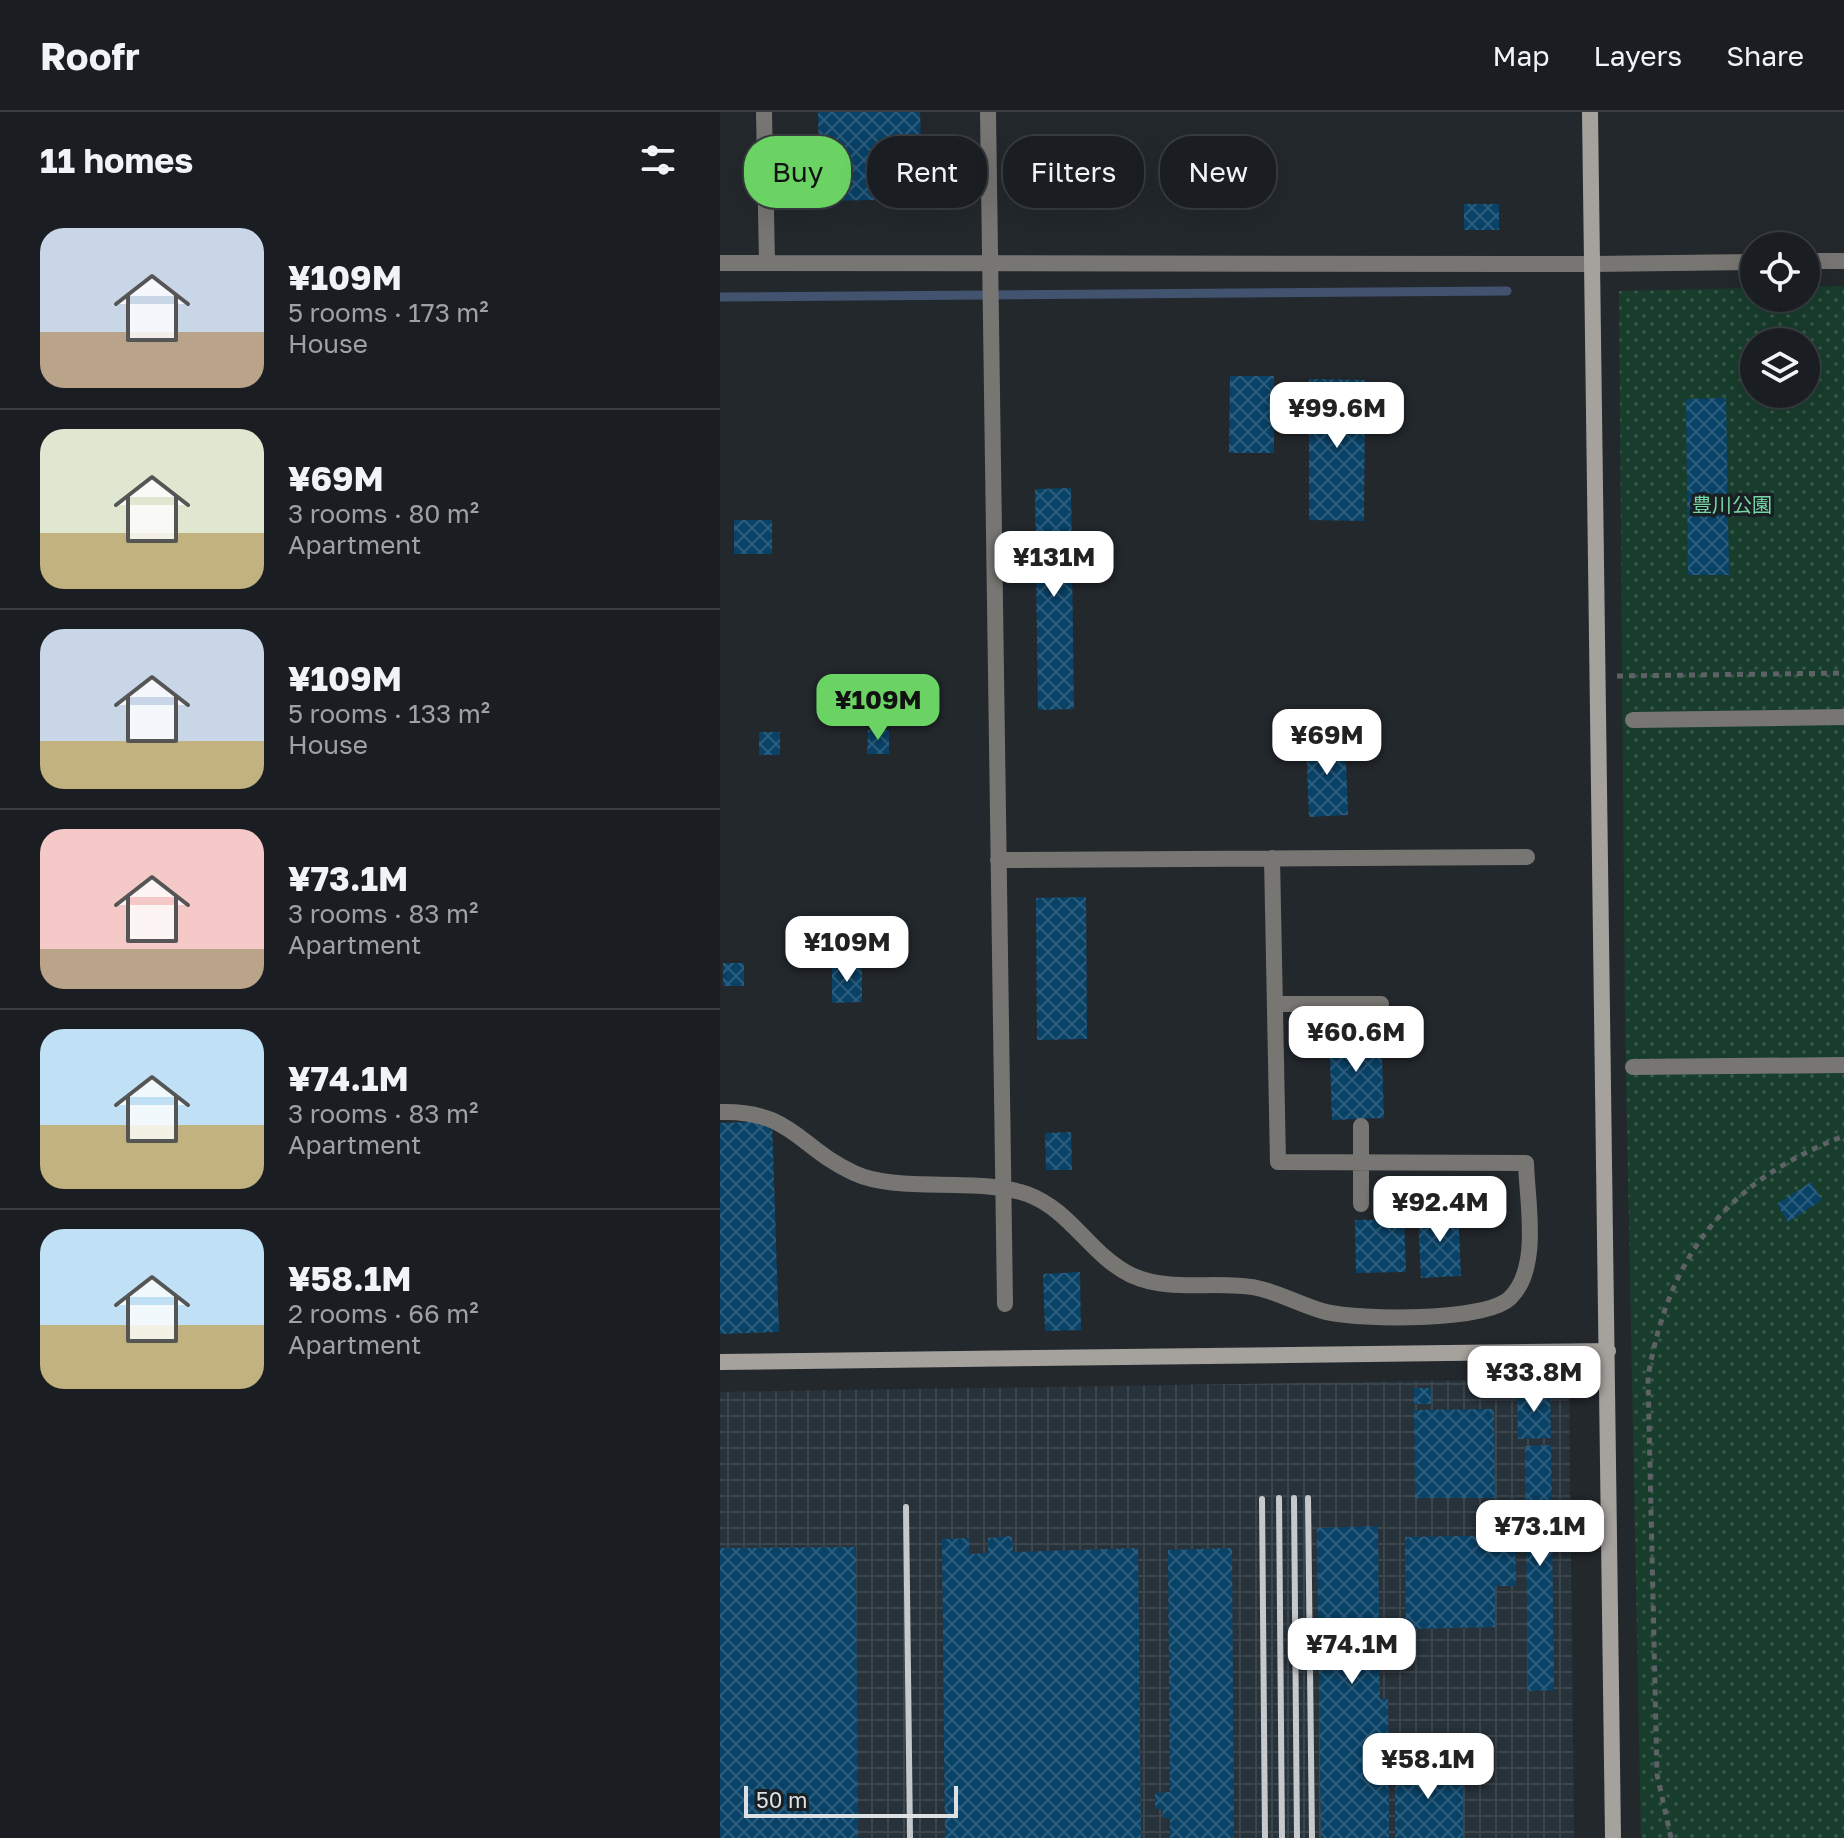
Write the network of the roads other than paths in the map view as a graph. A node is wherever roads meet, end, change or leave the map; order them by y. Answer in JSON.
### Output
{"nodes":[{"id":1,"x":764,"y":112,"type":"edge"},
{"id":2,"x":988,"y":112,"type":"edge"},
{"id":3,"x":1590,"y":112,"type":"edge"},
{"id":4,"x":990,"y":261,"type":"junction"},
{"id":5,"x":1820,"y":261,"type":"edge"},
{"id":6,"x":1844,"y":261,"type":"edge"},
{"id":7,"x":767,"y":262,"type":"junction"},
{"id":8,"x":1740,"y":262,"type":"edge"},
{"id":9,"x":720,"y":263,"type":"edge"},
{"id":10,"x":1592,"y":264,"type":"junction"},
{"id":11,"x":1844,"y":717,"type":"edge"},
{"id":12,"x":1633,"y":720,"type":"dead end"},
{"id":13,"x":1527,"y":857,"type":"dead end"},
{"id":14,"x":1272,"y":858,"type":"junction"},
{"id":15,"x":998,"y":860,"type":"junction"},
{"id":16,"x":1275,"y":1004,"type":"junction"},
{"id":17,"x":1381,"y":1004,"type":"dead end"},
{"id":18,"x":1844,"y":1065,"type":"edge"},
{"id":19,"x":1633,"y":1067,"type":"dead end"},
{"id":20,"x":720,"y":1112,"type":"edge"},
{"id":21,"x":1361,"y":1126,"type":"dead end"},
{"id":22,"x":1361,"y":1163,"type":"junction"},
{"id":23,"x":1003,"y":1186,"type":"junction"},
{"id":24,"x":1361,"y":1204,"type":"dead end"},
{"id":25,"x":1005,"y":1304,"type":"dead end"},
{"id":26,"x":1608,"y":1351,"type":"junction"},
{"id":27,"x":720,"y":1362,"type":"edge"},
{"id":28,"x":1613,"y":1838,"type":"edge"}],
"edges":[{"from":1,"to":7,"type":"street"},
{"from":2,"to":4,"type":"street"},
{"from":3,"to":10,"type":"street"},
{"from":4,"to":7,"type":"street"},
{"from":4,"to":10,"type":"street"},
{"from":4,"to":15,"type":"street"},
{"from":5,"to":6,"type":"street"},
{"from":7,"to":9,"type":"street"},
{"from":8,"to":10,"type":"street"},
{"from":10,"to":26,"type":"street"},
{"from":11,"to":12,"type":"street"},
{"from":13,"to":14,"type":"street"},
{"from":14,"to":15,"type":"street"},
{"from":14,"to":16,"type":"street"},
{"from":15,"to":23,"type":"street"},
{"from":16,"to":17,"type":"street"},
{"from":16,"to":22,"type":"street"},
{"from":18,"to":19,"type":"street"},
{"from":20,"to":23,"type":"street"},
{"from":21,"to":22,"type":"street"},
{"from":22,"to":23,"type":"street"},
{"from":22,"to":24,"type":"street"},
{"from":23,"to":25,"type":"street"},
{"from":26,"to":27,"type":"street"},
{"from":26,"to":28,"type":"street"}]}
